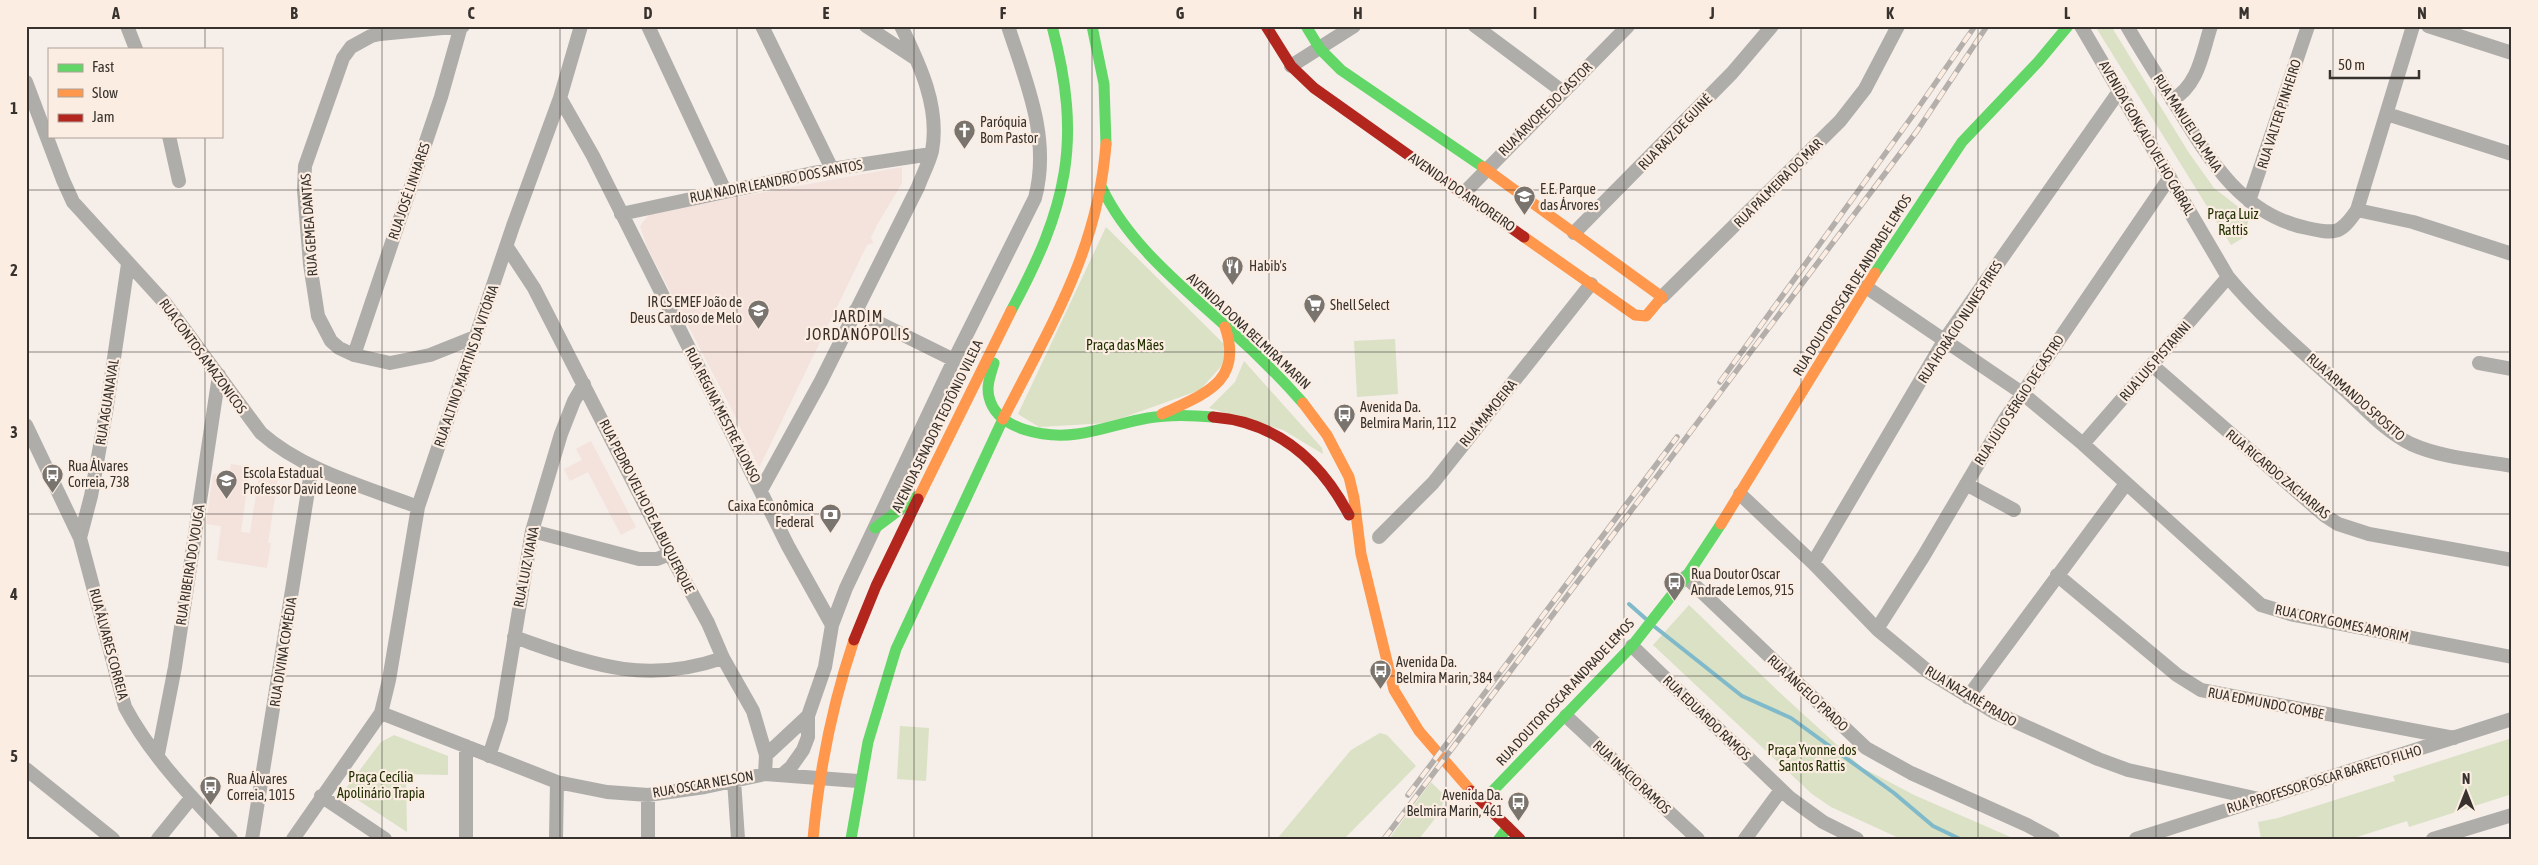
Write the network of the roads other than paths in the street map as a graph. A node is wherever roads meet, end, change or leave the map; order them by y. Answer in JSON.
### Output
{"nodes":[{"id":1,"x":127,"y":26,"type":"edge"},
{"id":2,"x":462,"y":26,"type":"edge"},
{"id":3,"x":581,"y":26,"type":"edge"},
{"id":4,"x":648,"y":26,"type":"edge"},
{"id":5,"x":762,"y":26,"type":"edge"},
{"id":6,"x":866,"y":26,"type":"edge"},
{"id":7,"x":901,"y":26,"type":"edge"},
{"id":8,"x":1008,"y":26,"type":"edge"},
{"id":9,"x":1052,"y":26,"type":"edge"},
{"id":10,"x":1092,"y":26,"type":"edge"},
{"id":11,"x":1266,"y":26,"type":"edge"},
{"id":12,"x":1306,"y":26,"type":"edge"},
{"id":13,"x":1354,"y":26,"type":"edge"},
{"id":14,"x":1475,"y":26,"type":"edge"},
{"id":15,"x":1628,"y":26,"type":"edge"},
{"id":16,"x":1772,"y":26,"type":"edge"},
{"id":17,"x":1898,"y":26,"type":"edge"},
{"id":18,"x":2068,"y":26,"type":"edge"},
{"id":19,"x":2081,"y":26,"type":"edge"},
{"id":20,"x":2127,"y":26,"type":"edge"},
{"id":21,"x":2211,"y":26,"type":"edge"},
{"id":22,"x":2308,"y":26,"type":"edge"},
{"id":23,"x":2413,"y":26,"type":"edge"},
{"id":24,"x":2428,"y":26,"type":"edge"},
{"id":25,"x":136,"y":48,"type":"edge"},
{"id":26,"x":1320,"y":49,"type":"junction"},
{"id":27,"x":2512,"y":53,"type":"edge"},
{"id":28,"x":916,"y":59,"type":"junction"},
{"id":29,"x":1291,"y":66,"type":"junction"},
{"id":30,"x":26,"y":82,"type":"edge"},
{"id":31,"x":2120,"y":90,"type":"junction"},
{"id":32,"x":1562,"y":91,"type":"junction"},
{"id":33,"x":560,"y":98,"type":"junction"},
{"id":34,"x":2172,"y":100,"type":"junction"},
{"id":35,"x":2387,"y":114,"type":"junction"},
{"id":36,"x":169,"y":138,"type":"edge"},
{"id":37,"x":931,"y":154,"type":"junction"},
{"id":38,"x":2512,"y":154,"type":"edge"},
{"id":39,"x":832,"y":169,"type":"junction"},
{"id":40,"x":1486,"y":169,"type":"junction"},
{"id":41,"x":2170,"y":176,"type":"junction"},
{"id":42,"x":179,"y":181,"type":"dead end"},
{"id":43,"x":1102,"y":188,"type":"junction"},
{"id":44,"x":725,"y":191,"type":"junction"},
{"id":45,"x":1464,"y":193,"type":"junction"},
{"id":46,"x":2249,"y":201,"type":"junction"},
{"id":47,"x":2357,"y":210,"type":"junction"},
{"id":48,"x":622,"y":214,"type":"junction"},
{"id":49,"x":1574,"y":233,"type":"junction"},
{"id":50,"x":507,"y":247,"type":"junction"},
{"id":51,"x":2512,"y":254,"type":"edge"},
{"id":52,"x":128,"y":264,"type":"junction"},
{"id":53,"x":2228,"y":277,"type":"junction"},
{"id":54,"x":1591,"y":284,"type":"junction"},
{"id":55,"x":1866,"y":287,"type":"junction"},
{"id":56,"x":1662,"y":297,"type":"junction"},
{"id":57,"x":1017,"y":299,"type":"junction"},
{"id":58,"x":855,"y":311,"type":"junction"},
{"id":59,"x":1635,"y":315,"type":"joint"},
{"id":60,"x":1225,"y":327,"type":"junction"},
{"id":61,"x":475,"y":337,"type":"junction"},
{"id":62,"x":1945,"y":339,"type":"junction"},
{"id":63,"x":354,"y":355,"type":"junction"},
{"id":64,"x":954,"y":360,"type":"junction"},
{"id":65,"x":2479,"y":363,"type":"dead end"},
{"id":66,"x":2152,"y":365,"type":"junction"},
{"id":67,"x":2512,"y":369,"type":"edge"},
{"id":68,"x":219,"y":375,"type":"junction"},
{"id":69,"x":584,"y":384,"type":"junction"},
{"id":70,"x":2022,"y":394,"type":"junction"},
{"id":71,"x":1160,"y":416,"type":"junction"},
{"id":72,"x":1003,"y":419,"type":"junction"},
{"id":73,"x":26,"y":425,"type":"edge"},
{"id":74,"x":2083,"y":444,"type":"junction"},
{"id":75,"x":312,"y":466,"type":"junction"},
{"id":76,"x":2512,"y":466,"type":"edge"},
{"id":77,"x":1966,"y":484,"type":"junction"},
{"id":78,"x":2125,"y":484,"type":"junction"},
{"id":79,"x":761,"y":490,"type":"junction"},
{"id":80,"x":1740,"y":494,"type":"junction"},
{"id":81,"x":920,"y":495,"type":"junction"},
{"id":82,"x":418,"y":507,"type":"junction"},
{"id":83,"x":2014,"y":510,"type":"dead end"},
{"id":84,"x":875,"y":528,"type":"junction"},
{"id":85,"x":532,"y":531,"type":"junction"},
{"id":86,"x":1358,"y":536,"type":"junction"},
{"id":87,"x":1379,"y":537,"type":"dead end"},
{"id":88,"x":80,"y":538,"type":"junction"},
{"id":89,"x":670,"y":554,"type":"junction"},
{"id":90,"x":2512,"y":560,"type":"edge"},
{"id":91,"x":1813,"y":562,"type":"junction"},
{"id":92,"x":2057,"y":575,"type":"junction"},
{"id":93,"x":1686,"y":577,"type":"junction"},
{"id":94,"x":832,"y":625,"type":"junction"},
{"id":95,"x":1878,"y":629,"type":"junction"},
{"id":96,"x":514,"y":636,"type":"junction"},
{"id":97,"x":1632,"y":646,"type":"junction"},
{"id":98,"x":2512,"y":656,"type":"edge"},
{"id":99,"x":723,"y":658,"type":"junction"},
{"id":100,"x":1968,"y":697,"type":"junction"},
{"id":101,"x":381,"y":713,"type":"junction"},
{"id":102,"x":808,"y":716,"type":"junction"},
{"id":103,"x":1566,"y":716,"type":"junction"},
{"id":104,"x":2512,"y":719,"type":"edge"},
{"id":105,"x":2454,"y":738,"type":"junction"},
{"id":106,"x":466,"y":746,"type":"junction"},
{"id":107,"x":158,"y":754,"type":"junction"},
{"id":108,"x":766,"y":755,"type":"junction"},
{"id":109,"x":489,"y":756,"type":"junction"},
{"id":110,"x":26,"y":769,"type":"edge"},
{"id":111,"x":765,"y":774,"type":"junction"},
{"id":112,"x":783,"y":774,"type":"junction"},
{"id":113,"x":819,"y":779,"type":"junction"},
{"id":114,"x":734,"y":780,"type":"junction"},
{"id":115,"x":858,"y":781,"type":"junction"},
{"id":116,"x":557,"y":782,"type":"junction"},
{"id":117,"x":1781,"y":790,"type":"junction"},
{"id":118,"x":648,"y":795,"type":"junction"},
{"id":119,"x":321,"y":796,"type":"junction"},
{"id":120,"x":192,"y":797,"type":"junction"},
{"id":121,"x":2259,"y":799,"type":"junction"},
{"id":122,"x":1483,"y":801,"type":"junction"},
{"id":123,"x":2512,"y":815,"type":"edge"},
{"id":124,"x":1508,"y":827,"type":"junction"},
{"id":125,"x":2435,"y":838,"type":"edge"},
{"id":126,"x":113,"y":839,"type":"edge"},
{"id":127,"x":158,"y":839,"type":"edge"},
{"id":128,"x":231,"y":839,"type":"edge"},
{"id":129,"x":252,"y":839,"type":"edge"},
{"id":130,"x":293,"y":839,"type":"edge"},
{"id":131,"x":385,"y":839,"type":"edge"},
{"id":132,"x":466,"y":839,"type":"edge"},
{"id":133,"x":556,"y":839,"type":"edge"},
{"id":134,"x":648,"y":839,"type":"edge"},
{"id":135,"x":738,"y":839,"type":"edge"},
{"id":136,"x":812,"y":839,"type":"edge"},
{"id":137,"x":851,"y":839,"type":"edge"},
{"id":138,"x":1499,"y":839,"type":"edge"},
{"id":139,"x":1520,"y":839,"type":"edge"},
{"id":140,"x":1698,"y":839,"type":"edge"},
{"id":141,"x":1745,"y":839,"type":"edge"},
{"id":142,"x":1857,"y":839,"type":"edge"},
{"id":143,"x":2053,"y":839,"type":"edge"},
{"id":144,"x":2136,"y":839,"type":"edge"}],
"edges":[{"from":1,"to":25,"type":"street"},
{"from":2,"to":63,"type":"street","name":"RUA JOSÉ LINHARES"},
{"from":2,"to":63,"type":"street","name":"RUA GEMEA DANTAS"},
{"from":3,"to":33,"type":"street","name":"RUA ALTINO MARTINS DA VITÓRIA"},
{"from":4,"to":44,"type":"street"},
{"from":5,"to":39,"type":"street"},
{"from":6,"to":28,"type":"street"},
{"from":7,"to":28,"type":"street"},
{"from":8,"to":64,"type":"street"},
{"from":9,"to":57,"type":"main road","name":"AVENIDA SENADOR TEOTÔNIO VILELA"},
{"from":10,"to":43,"type":"main road"},
{"from":11,"to":29,"type":"main road","name":"AVENIDA DO ARVOREIRO"},
{"from":12,"to":26,"type":"main road"},
{"from":13,"to":26,"type":"street"},
{"from":14,"to":32,"type":"street"},
{"from":15,"to":32,"type":"street","name":"RUA ÁRVORE DO CASTOR"},
{"from":16,"to":49,"type":"street","name":"RUA RAIZ DE GUINÉ"},
{"from":17,"to":56,"type":"street","name":"RUA PALMEIRA DO MAR"},
{"from":18,"to":55,"type":"main road","name":"RUA DOUTOR OSCAR DE ANDRADE LEMOS"},
{"from":19,"to":31,"type":"street","name":"AVENIDA GONÇALO VELHO CABRAL"},
{"from":20,"to":34,"type":"street","name":"RUA MANUEL DA MAIA"},
{"from":21,"to":34,"type":"street"},
{"from":22,"to":46,"type":"street","name":"RUA VALTER PINHEIRO"},
{"from":23,"to":35,"type":"street","name":"RUA MANUEL DA MAIA"},
{"from":24,"to":27,"type":"street"},
{"from":26,"to":29,"type":"street"},
{"from":26,"to":40,"type":"main road"},
{"from":28,"to":37,"type":"street"},
{"from":29,"to":45,"type":"main road","name":"AVENIDA DO ARVOREIRO"},
{"from":30,"to":52,"type":"street","name":"RUA CONTOS AMAZONICOS"},
{"from":31,"to":41,"type":"street","name":"AVENIDA GONÇALO VELHO CABRAL"},
{"from":31,"to":62,"type":"street","name":"RUA HORÁCIO NUNES PIRES"},
{"from":32,"to":40,"type":"street","name":"RUA ÁRVORE DO CASTOR"},
{"from":33,"to":48,"type":"street","name":"RUA REGINA MESTRE ALONSO"},
{"from":33,"to":50,"type":"street","name":"RUA ALTINO MARTINS DA VITÓRIA"},
{"from":34,"to":46,"type":"street","name":"RUA MANUEL DA MAIA"},
{"from":35,"to":38,"type":"street"},
{"from":35,"to":47,"type":"street","name":"RUA MANUEL DA MAIA"},
{"from":36,"to":42,"type":"street"},
{"from":37,"to":39,"type":"street","name":"RUA NADIR LEANDRO DOS SANTOS"},
{"from":37,"to":58,"type":"street"},
{"from":39,"to":44,"type":"street","name":"RUA NADIR LEANDRO DOS SANTOS"},
{"from":40,"to":45,"type":"street","name":"RUA ÁRVORE DO CASTOR"},
{"from":40,"to":49,"type":"main road"},
{"from":41,"to":53,"type":"street","name":"AVENIDA GONÇALO VELHO CABRAL"},
{"from":41,"to":70,"type":"street","name":"RUA JÚLIO SÉRGIO DE CASTRO"},
{"from":43,"to":60,"type":"main road","name":"AVENIDA DONA BELMIRA MARIN"},
{"from":43,"to":72,"type":"main road"},
{"from":44,"to":48,"type":"street","name":"RUA NADIR LEANDRO DOS SANTOS"},
{"from":45,"to":54,"type":"main road","name":"AVENIDA DO ARVOREIRO"},
{"from":46,"to":47,"type":"street","name":"RUA MANUEL DA MAIA"},
{"from":47,"to":51,"type":"street"},
{"from":48,"to":79,"type":"street","name":"RUA REGINA MESTRE ALONSO"},
{"from":49,"to":56,"type":"main road"},
{"from":50,"to":61,"type":"street","name":"RUA ALTINO MARTINS DA VITÓRIA"},
{"from":50,"to":69,"type":"street","name":"RUA PEDRO VELHO DE ALBUQUERQUE"},
{"from":52,"to":68,"type":"street","name":"RUA CONTOS AMAZONICOS"},
{"from":52,"to":88,"type":"street","name":"RUA AGUANAVAL"},
{"from":53,"to":66,"type":"street","name":"RUA LUIS PISTARINI"},
{"from":53,"to":76,"type":"street","name":"RUA ARMANDO SPOSITO"},
{"from":54,"to":59,"type":"main road","name":"AVENIDA DO ARVOREIRO"},
{"from":54,"to":87,"type":"street","name":"RUA MAMOEIRA"},
{"from":55,"to":62,"type":"street","name":"RUA CORY GOMES AMORIM"},
{"from":55,"to":80,"type":"main road","name":"RUA DOUTOR OSCAR DE ANDRADE LEMOS"},
{"from":56,"to":59,"type":"main road","name":"RUA PALMEIRA DO MAR"},
{"from":57,"to":72,"type":"main road"},
{"from":57,"to":81,"type":"main road","name":"AVENIDA SENADOR TEOTÔNIO VILELA"},
{"from":58,"to":64,"type":"street"},
{"from":58,"to":79,"type":"street"},
{"from":60,"to":71,"type":"main road"},
{"from":60,"to":86,"type":"main road","name":"AVENIDA DONA BELMIRA MARIN"},
{"from":61,"to":63,"type":"street","name":"RUA GEMEA DANTAS"},
{"from":61,"to":82,"type":"street","name":"RUA ALTINO MARTINS DA VITÓRIA"},
{"from":62,"to":70,"type":"street","name":"RUA CORY GOMES AMORIM"},
{"from":62,"to":91,"type":"street","name":"RUA HORÁCIO NUNES PIRES"},
{"from":64,"to":84,"type":"street"},
{"from":65,"to":67,"type":"street"},
{"from":66,"to":74,"type":"street","name":"RUA LUIS PISTARINI"},
{"from":66,"to":90,"type":"street","name":"RUA RICARDO ZACHARIAS"},
{"from":68,"to":75,"type":"street","name":"RUA CONTOS AMAZONICOS"},
{"from":68,"to":107,"type":"street","name":"RUA RIBEIRA DO VOUGA"},
{"from":69,"to":85,"type":"street","name":"RUA LUIZ VIANA"},
{"from":69,"to":89,"type":"street","name":"RUA PEDRO VELHO DE ALBUQUERQUE"},
{"from":70,"to":74,"type":"street","name":"RUA CORY GOMES AMORIM"},
{"from":70,"to":77,"type":"street","name":"RUA JÚLIO SÉRGIO DE CASTRO"},
{"from":71,"to":72,"type":"main road","name":"AVENIDA DONA BELMIRA MARIN"},
{"from":71,"to":86,"type":"main road","name":"AVENIDA DONA BELMIRA MARIN"},
{"from":72,"to":115,"type":"main road"},
{"from":73,"to":88,"type":"street","name":"RUA ÁLVARES CORREIA"},
{"from":74,"to":78,"type":"street","name":"RUA CORY GOMES AMORIM"},
{"from":75,"to":82,"type":"street","name":"RUA CONTOS AMAZONICOS"},
{"from":75,"to":129,"type":"street","name":"RUA DIVINA COMÉDIA"},
{"from":77,"to":83,"type":"street"},
{"from":77,"to":95,"type":"street","name":"RUA JÚLIO SÉRGIO DE CASTRO"},
{"from":78,"to":92,"type":"street"},
{"from":78,"to":98,"type":"street","name":"RUA CORY GOMES AMORIM"},
{"from":79,"to":94,"type":"street","name":"RUA REGINA MESTRE ALONSO"},
{"from":80,"to":91,"type":"street","name":"RUA NAZARÉ PRADO"},
{"from":80,"to":93,"type":"main road","name":"RUA DOUTOR OSCAR DE ANDRADE LEMOS"},
{"from":81,"to":84,"type":"main road"},
{"from":81,"to":113,"type":"main road","name":"AVENIDA SENADOR TEOTÔNIO VILELA"},
{"from":82,"to":101,"type":"street","name":"RUA ALTINO MARTINS DA VITÓRIA"},
{"from":84,"to":94,"type":"street"},
{"from":85,"to":89,"type":"street"},
{"from":85,"to":96,"type":"street","name":"RUA LUIZ VIANA"},
{"from":86,"to":122,"type":"main road","name":"AVENIDA DONA BELMIRA MARIN"},
{"from":88,"to":107,"type":"street","name":"RUA ÁLVARES CORREIA"},
{"from":89,"to":99,"type":"street","name":"RUA PEDRO VELHO DE ALBUQUERQUE"},
{"from":91,"to":95,"type":"street","name":"RUA NAZARÉ PRADO"},
{"from":92,"to":100,"type":"street"},
{"from":92,"to":105,"type":"street","name":"RUA EDMUNDO COMBE"},
{"from":93,"to":97,"type":"main road","name":"RUA DOUTOR OSCAR ANDRADE LEMOS"},
{"from":93,"to":143,"type":"street","name":"RUA ÂNGELO PRADO"},
{"from":94,"to":102,"type":"street"},
{"from":95,"to":100,"type":"street","name":"RUA NAZARÉ PRADO"},
{"from":96,"to":99,"type":"street"},
{"from":96,"to":109,"type":"street","name":"RUA LUIZ VIANA"},
{"from":97,"to":103,"type":"main road","name":"RUA DOUTOR OSCAR ANDRADE LEMOS"},
{"from":97,"to":117,"type":"street","name":"RUA EDUARDO RAMOS"},
{"from":99,"to":108,"type":"street","name":"RUA PEDRO VELHO DE ALBUQUERQUE"},
{"from":100,"to":121,"type":"street","name":"RUA NAZARÉ PRADO"},
{"from":101,"to":106,"type":"street","name":"RUA OSCAR NELSON"},
{"from":101,"to":119,"type":"street"},
{"from":102,"to":108,"type":"street"},
{"from":102,"to":112,"type":"street"},
{"from":103,"to":122,"type":"main road","name":"RUA DOUTOR OSCAR ANDRADE LEMOS"},
{"from":103,"to":140,"type":"street","name":"RUA INÁCIO RAMOS"},
{"from":104,"to":105,"type":"street","name":"RUA PROFESSOR OSCAR BARRETO FILHO"},
{"from":105,"to":121,"type":"street","name":"RUA PROFESSOR OSCAR BARRETO FILHO"},
{"from":106,"to":109,"type":"street","name":"RUA OSCAR NELSON"},
{"from":106,"to":132,"type":"street"},
{"from":107,"to":120,"type":"street","name":"RUA ÁLVARES CORREIA"},
{"from":108,"to":111,"type":"street","name":"RUA PEDRO VELHO DE ALBUQUERQUE"},
{"from":109,"to":116,"type":"street","name":"RUA OSCAR NELSON"},
{"from":110,"to":126,"type":"street"},
{"from":111,"to":112,"type":"street","name":"RUA OSCAR NELSON"},
{"from":111,"to":114,"type":"street","name":"RUA OSCAR NELSON"},
{"from":112,"to":113,"type":"street","name":"RUA OSCAR NELSON"},
{"from":113,"to":115,"type":"street","name":"RUA OSCAR NELSON"},
{"from":113,"to":136,"type":"main road","name":"AVENIDA SENADOR TEOTÔNIO VILELA"},
{"from":114,"to":118,"type":"street","name":"RUA OSCAR NELSON"},
{"from":114,"to":135,"type":"street"},
{"from":115,"to":137,"type":"main road"},
{"from":116,"to":118,"type":"street","name":"RUA OSCAR NELSON"},
{"from":116,"to":133,"type":"street"},
{"from":117,"to":141,"type":"street"},
{"from":117,"to":142,"type":"street","name":"RUA EDUARDO RAMOS"},
{"from":118,"to":134,"type":"street"},
{"from":119,"to":130,"type":"street"},
{"from":119,"to":131,"type":"street"},
{"from":120,"to":127,"type":"street"},
{"from":120,"to":128,"type":"street","name":"RUA ÁLVARES CORREIA"},
{"from":121,"to":144,"type":"street","name":"RUA PROFESSOR OSCAR BARRETO FILHO"},
{"from":122,"to":124,"type":"main road","name":"AVENIDA DONA BELMIRA MARIN"},
{"from":123,"to":125,"type":"street"},
{"from":124,"to":138,"type":"main road"},
{"from":124,"to":139,"type":"main road","name":"AVENIDA DONA BELMIRA MARIN"}]}
